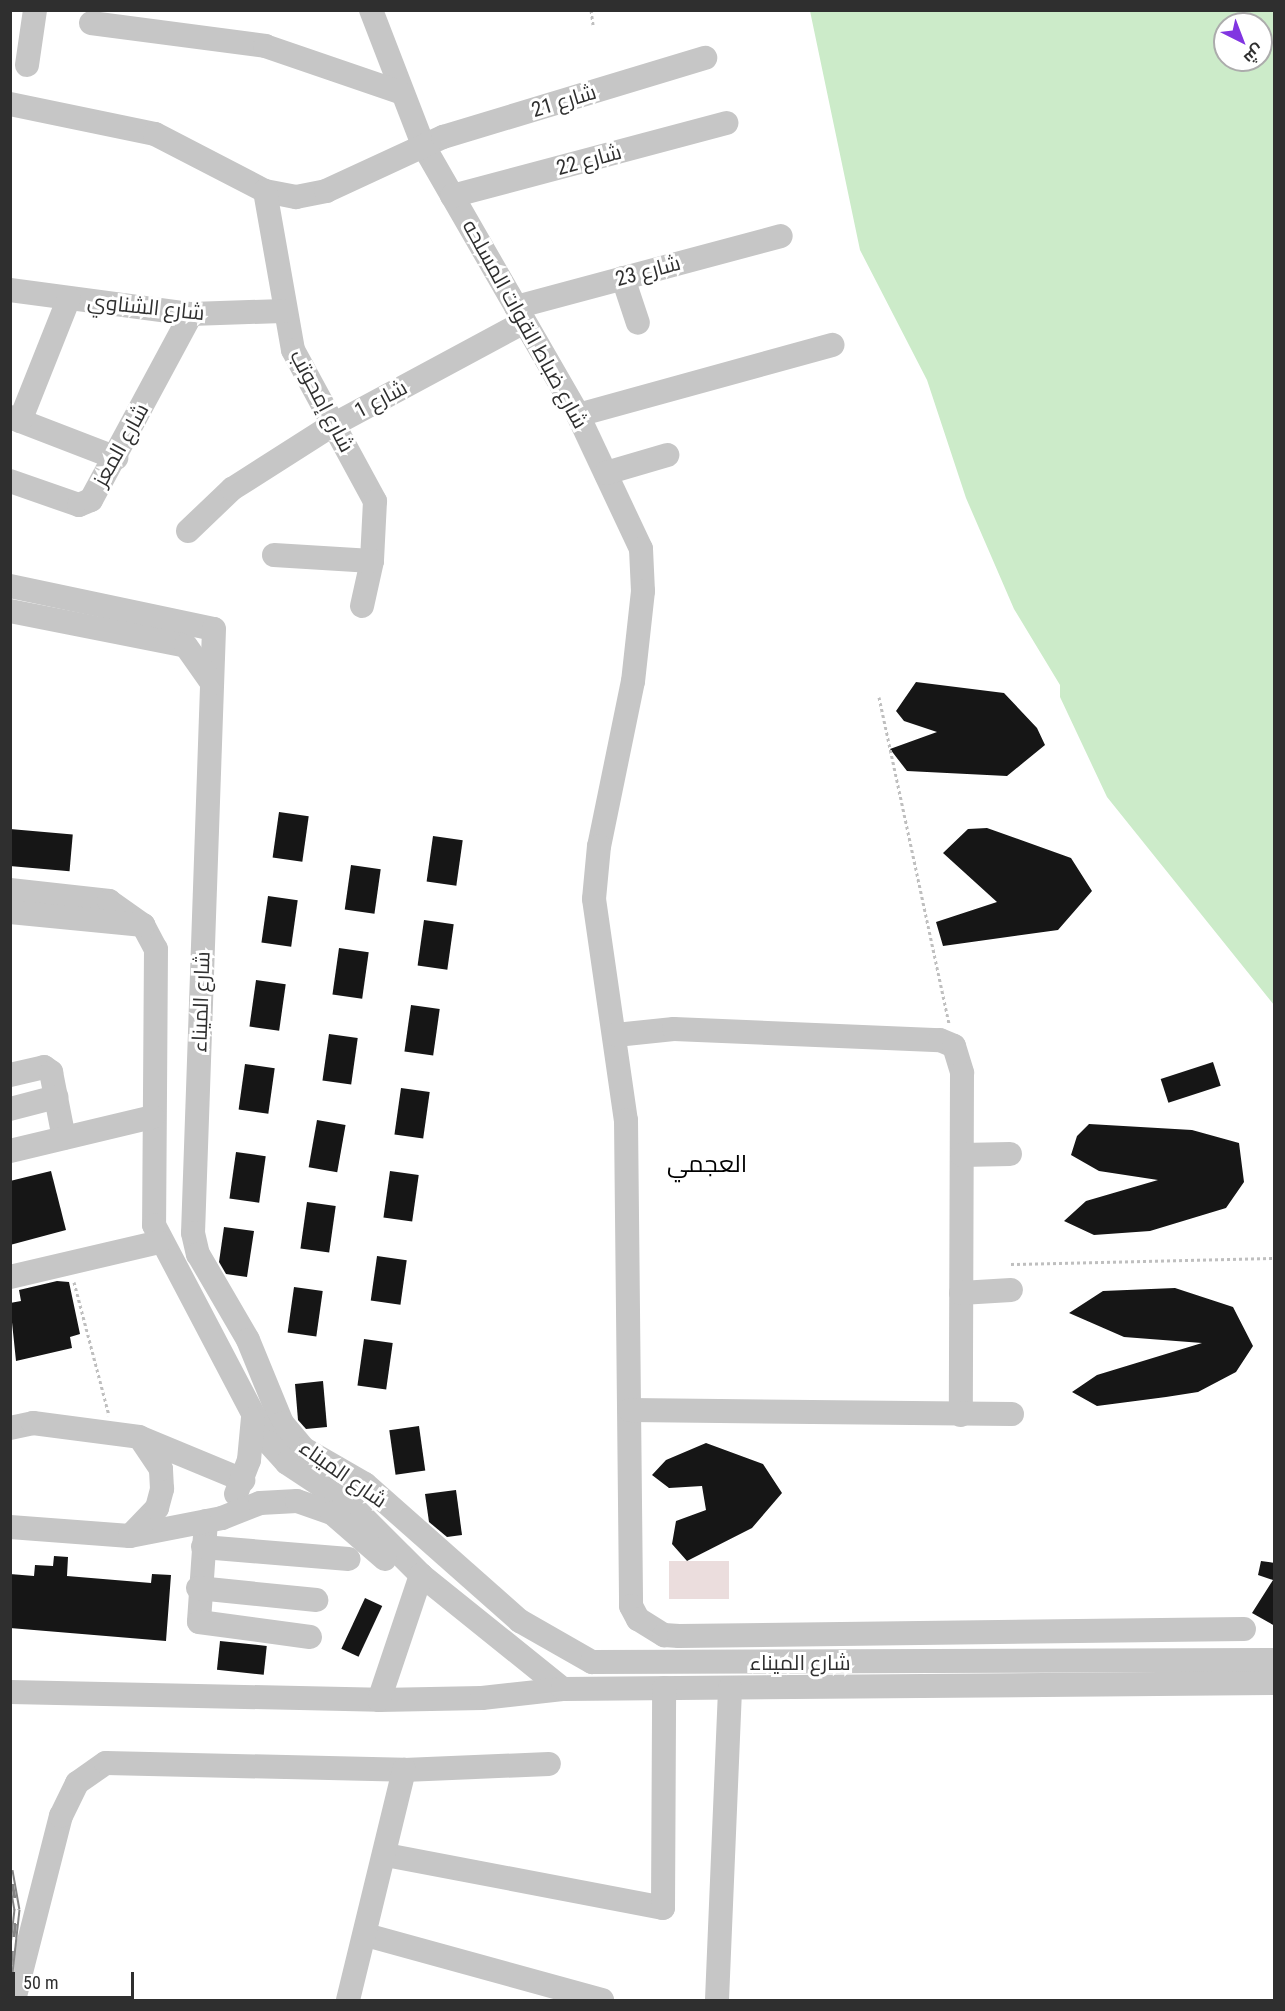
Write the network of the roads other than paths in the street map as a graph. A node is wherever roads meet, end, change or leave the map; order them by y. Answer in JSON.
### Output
{"nodes":[{"id":1,"x":35,"y":10,"type":"edge"},
{"id":2,"x":371,"y":10,"type":"edge"},
{"id":3,"x":91,"y":23,"type":"dead end"},
{"id":4,"x":705,"y":58,"type":"dead end"},
{"id":5,"x":27,"y":65,"type":"dead end"},
{"id":6,"x":399,"y":92,"type":"junction"},
{"id":7,"x":10,"y":104,"type":"edge"},
{"id":8,"x":726,"y":123,"type":"dead end"},
{"id":9,"x":423,"y":145,"type":"junction"},
{"id":10,"x":266,"y":191,"type":"junction"},
{"id":11,"x":452,"y":196,"type":"junction"},
{"id":12,"x":781,"y":236,"type":"dead end"},
{"id":13,"x":623,"y":278,"type":"junction"},
{"id":14,"x":10,"y":290,"type":"edge"},
{"id":15,"x":69,"y":298,"type":"junction"},
{"id":16,"x":283,"y":311,"type":"junction"},
{"id":17,"x":191,"y":314,"type":"junction"},
{"id":18,"x":520,"y":314,"type":"junction"},
{"id":19,"x":638,"y":323,"type":"dead end"},
{"id":20,"x":833,"y":345,"type":"dead end"},
{"id":21,"x":578,"y":415,"type":"junction"},
{"id":22,"x":15,"y":419,"type":"edge"},
{"id":23,"x":331,"y":426,"type":"junction"},
{"id":24,"x":667,"y":455,"type":"dead end"},
{"id":25,"x":116,"y":459,"type":"junction"},
{"id":26,"x":606,"y":473,"type":"junction"},
{"id":27,"x":10,"y":481,"type":"edge"},
{"id":28,"x":188,"y":531,"type":"dead end"},
{"id":29,"x":274,"y":555,"type":"dead end"},
{"id":30,"x":372,"y":561,"type":"junction"},
{"id":31,"x":10,"y":586,"type":"edge"},
{"id":32,"x":362,"y":606,"type":"dead end"},
{"id":33,"x":10,"y":611,"type":"edge"},
{"id":34,"x":212,"y":683,"type":"junction"},
{"id":35,"x":10,"y":890,"type":"edge"},
{"id":36,"x":10,"y":912,"type":"edge"},
{"id":37,"x":143,"y":925,"type":"junction"},
{"id":38,"x":616,"y":1035,"type":"junction"},
{"id":39,"x":10,"y":1075,"type":"edge"},
{"id":40,"x":56,"y":1096,"type":"junction"},
{"id":41,"x":10,"y":1108,"type":"edge"},
{"id":42,"x":153,"y":1117,"type":"junction"},
{"id":43,"x":64,"y":1138,"type":"junction"},
{"id":44,"x":10,"y":1151,"type":"edge"},
{"id":45,"x":1010,"y":1154,"type":"dead end"},
{"id":46,"x":962,"y":1155,"type":"junction"},
{"id":47,"x":159,"y":1242,"type":"junction"},
{"id":48,"x":10,"y":1276,"type":"edge"},
{"id":49,"x":1011,"y":1290,"type":"dead end"},
{"id":50,"x":961,"y":1293,"type":"junction"},
{"id":51,"x":630,"y":1410,"type":"junction"},
{"id":52,"x":1012,"y":1414,"type":"dead end"},
{"id":53,"x":961,"y":1415,"type":"junction"},
{"id":54,"x":253,"y":1418,"type":"junction"},
{"id":55,"x":22,"y":1425,"type":"edge"},
{"id":56,"x":139,"y":1437,"type":"junction"},
{"id":57,"x":10,"y":1440,"type":"edge"},
{"id":58,"x":243,"y":1480,"type":"junction"},
{"id":59,"x":10,"y":1515,"type":"edge"},
{"id":60,"x":214,"y":1519,"type":"junction"},
{"id":61,"x":20,"y":1529,"type":"edge"},
{"id":62,"x":130,"y":1536,"type":"junction"},
{"id":63,"x":203,"y":1546,"type":"junction"},
{"id":64,"x":349,"y":1559,"type":"dead end"},
{"id":65,"x":419,"y":1581,"type":"junction"},
{"id":66,"x":198,"y":1588,"type":"junction"},
{"id":67,"x":316,"y":1600,"type":"dead end"},
{"id":68,"x":1244,"y":1629,"type":"dead end"},
{"id":69,"x":310,"y":1637,"type":"dead end"},
{"id":70,"x":1275,"y":1660,"type":"edge"},
{"id":71,"x":1275,"y":1683,"type":"edge"},
{"id":72,"x":664,"y":1688,"type":"junction"},
{"id":73,"x":730,"y":1688,"type":"junction"},
{"id":74,"x":563,"y":1689,"type":"junction"},
{"id":75,"x":10,"y":1692,"type":"edge"},
{"id":76,"x":379,"y":1700,"type":"junction"},
{"id":77,"x":549,"y":1764,"type":"dead end"},
{"id":78,"x":404,"y":1770,"type":"junction"},
{"id":79,"x":386,"y":1855,"type":"junction"},
{"id":80,"x":366,"y":1935,"type":"junction"},
{"id":81,"x":14,"y":2001,"type":"edge"},
{"id":82,"x":348,"y":2001,"type":"edge"},
{"id":83,"x":602,"y":2001,"type":"edge"},
{"id":84,"x":717,"y":2001,"type":"edge"}],
"edges":[{"from":1,"to":5,"type":"street"},
{"from":2,"to":6,"type":"street","name":"شارع ضباط القوات المسلحه"},
{"from":3,"to":6,"type":"street"},
{"from":4,"to":9,"type":"street","name":"شارع 21"},
{"from":6,"to":9,"type":"street","name":"شارع ضباط القوات المسلحه"},
{"from":7,"to":10,"type":"street","name":"شارع 21"},
{"from":8,"to":11,"type":"street","name":"شارع 22"},
{"from":9,"to":10,"type":"street","name":"شارع 21"},
{"from":9,"to":11,"type":"street","name":"شارع ضباط القوات المسلحه"},
{"from":10,"to":16,"type":"street","name":"شارع إمحوتب"},
{"from":11,"to":18,"type":"street","name":"شارع ضباط القوات المسلحه"},
{"from":12,"to":13,"type":"street","name":"شارع 23"},
{"from":13,"to":18,"type":"street","name":"شارع 23"},
{"from":13,"to":19,"type":"street"},
{"from":14,"to":15,"type":"street","name":"شارع الشناوي"},
{"from":15,"to":17,"type":"street","name":"شارع الشناوي"},
{"from":15,"to":22,"type":"street"},
{"from":16,"to":17,"type":"street","name":"شارع الشناوي"},
{"from":16,"to":23,"type":"street","name":"شارع إمحوتب"},
{"from":17,"to":25,"type":"street","name":"شارع المعز"},
{"from":18,"to":21,"type":"street","name":"شارع ضباط القوات المسلحه"},
{"from":18,"to":23,"type":"street","name":"شارع 1"},
{"from":20,"to":21,"type":"street"},
{"from":21,"to":26,"type":"street","name":"شارع ضباط القوات المسلحه"},
{"from":22,"to":25,"type":"street"},
{"from":23,"to":28,"type":"street","name":"شارع 1"},
{"from":23,"to":30,"type":"street","name":"شارع إمحوتب"},
{"from":24,"to":26,"type":"street"},
{"from":25,"to":27,"type":"street","name":"شارع المعز"},
{"from":26,"to":38,"type":"street","name":"شارع ضباط القوات المسلحه"},
{"from":29,"to":30,"type":"street"},
{"from":30,"to":32,"type":"street","name":"شارع إمحوتب"},
{"from":31,"to":34,"type":"street","name":"شارع الميناء"},
{"from":33,"to":34,"type":"street"},
{"from":34,"to":70,"type":"street","name":"شارع الميناء"},
{"from":35,"to":37,"type":"street"},
{"from":36,"to":37,"type":"street"},
{"from":37,"to":42,"type":"street"},
{"from":38,"to":46,"type":"street"},
{"from":38,"to":51,"type":"street","name":"شارع ضباط القوات المسلحه"},
{"from":39,"to":40,"type":"street"},
{"from":40,"to":41,"type":"street"},
{"from":40,"to":43,"type":"street"},
{"from":42,"to":43,"type":"street"},
{"from":42,"to":47,"type":"street"},
{"from":43,"to":44,"type":"street"},
{"from":45,"to":46,"type":"street"},
{"from":46,"to":50,"type":"street"},
{"from":47,"to":48,"type":"street"},
{"from":47,"to":54,"type":"street"},
{"from":49,"to":50,"type":"street"},
{"from":50,"to":53,"type":"street"},
{"from":51,"to":53,"type":"street"},
{"from":51,"to":68,"type":"street","name":"شارع ضباط القوات المسلحه"},
{"from":52,"to":53,"type":"street"},
{"from":54,"to":58,"type":"street"},
{"from":54,"to":65,"type":"street"},
{"from":55,"to":56,"type":"street"},
{"from":55,"to":57,"type":"street"},
{"from":56,"to":58,"type":"street"},
{"from":56,"to":62,"type":"street"},
{"from":58,"to":60,"type":"street"},
{"from":59,"to":61,"type":"street"},
{"from":60,"to":62,"type":"street"},
{"from":60,"to":63,"type":"street"},
{"from":60,"to":65,"type":"street"},
{"from":61,"to":62,"type":"street"},
{"from":63,"to":64,"type":"street"},
{"from":63,"to":66,"type":"street"},
{"from":65,"to":74,"type":"street"},
{"from":65,"to":76,"type":"street"},
{"from":66,"to":67,"type":"street"},
{"from":66,"to":69,"type":"street"},
{"from":71,"to":73,"type":"street"},
{"from":72,"to":73,"type":"street"},
{"from":72,"to":74,"type":"street"},
{"from":72,"to":79,"type":"street"},
{"from":73,"to":84,"type":"street"},
{"from":74,"to":76,"type":"street"},
{"from":75,"to":76,"type":"street"},
{"from":77,"to":78,"type":"street"},
{"from":78,"to":79,"type":"street"},
{"from":78,"to":81,"type":"street"},
{"from":79,"to":80,"type":"street"},
{"from":80,"to":82,"type":"street"},
{"from":80,"to":83,"type":"street"}]}
